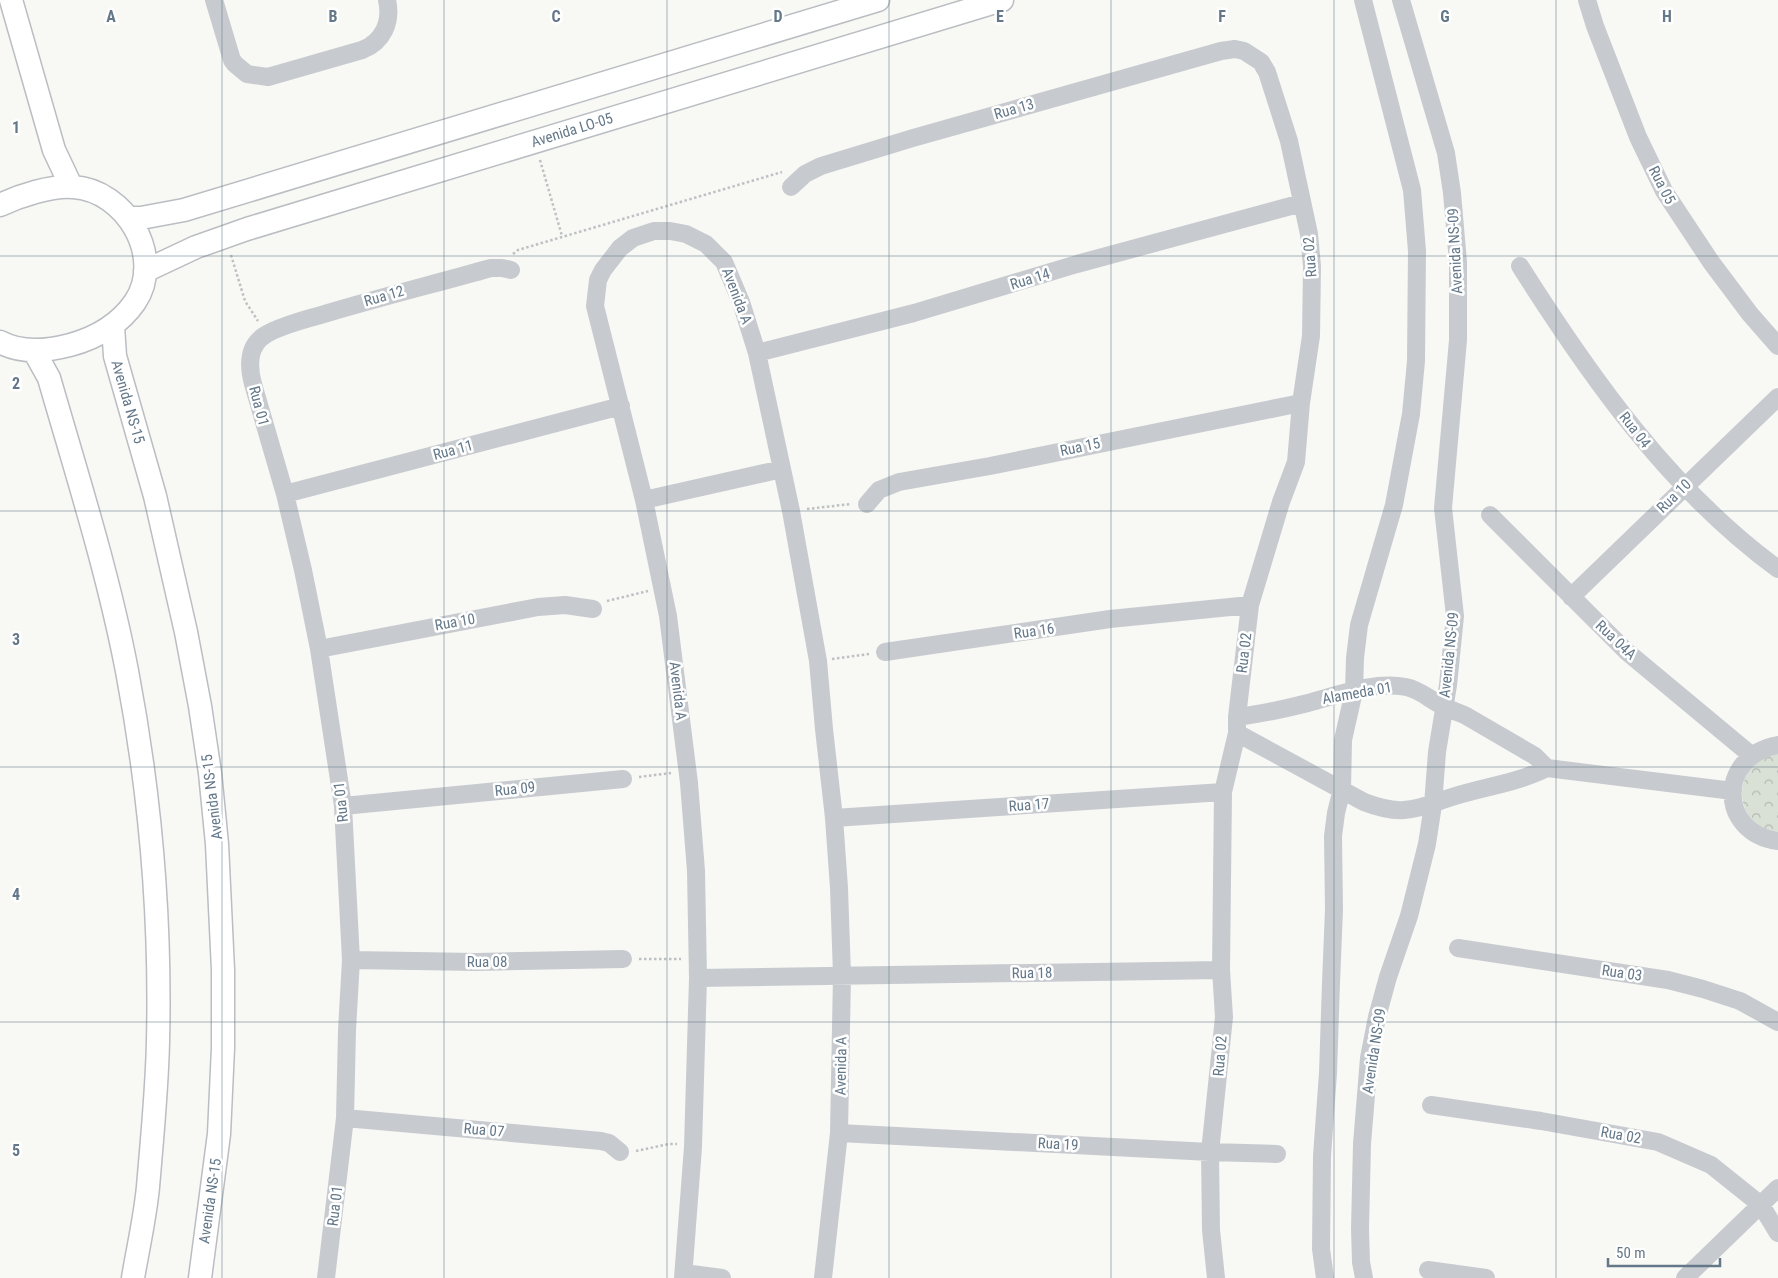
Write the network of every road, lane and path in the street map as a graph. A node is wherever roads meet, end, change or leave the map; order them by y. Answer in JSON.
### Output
{"nodes":[{"id":1,"x":11,"y":0,"type":"edge"},
{"id":2,"x":214,"y":0,"type":"edge"},
{"id":3,"x":387,"y":0,"type":"edge"},
{"id":4,"x":878,"y":0,"type":"edge"},
{"id":5,"x":1002,"y":0,"type":"edge"},
{"id":6,"x":1362,"y":0,"type":"edge"},
{"id":7,"x":1401,"y":0,"type":"edge"},
{"id":8,"x":1588,"y":0,"type":"edge"},
{"id":9,"x":1244,"y":51,"type":"joint"},
{"id":10,"x":535,"y":142,"type":"junction"},
{"id":11,"x":808,"y":172,"type":"junction"},
{"id":12,"x":71,"y":186,"type":"junction"},
{"id":13,"x":791,"y":188,"type":"dead end"},
{"id":14,"x":1302,"y":203,"type":"junction"},
{"id":15,"x":0,"y":206,"type":"edge"},
{"id":16,"x":130,"y":218,"type":"junction"},
{"id":17,"x":226,"y":236,"type":"junction"},
{"id":18,"x":562,"y":237,"type":"junction"},
{"id":19,"x":1520,"y":266,"type":"dead end"},
{"id":20,"x":506,"y":269,"type":"joint"},
{"id":21,"x":145,"y":271,"type":"junction"},
{"id":22,"x":113,"y":326,"type":"junction"},
{"id":23,"x":265,"y":335,"type":"junction"},
{"id":24,"x":0,"y":342,"type":"edge"},
{"id":25,"x":1778,"y":346,"type":"edge"},
{"id":26,"x":34,"y":351,"type":"junction"},
{"id":27,"x":757,"y":353,"type":"junction"},
{"id":28,"x":1778,"y":396,"type":"edge"},
{"id":29,"x":1301,"y":403,"type":"junction"},
{"id":30,"x":621,"y":406,"type":"junction"},
{"id":31,"x":782,"y":469,"type":"junction"},
{"id":32,"x":1684,"y":486,"type":"junction"},
{"id":33,"x":285,"y":494,"type":"junction"},
{"id":34,"x":644,"y":500,"type":"junction"},
{"id":35,"x":867,"y":504,"type":"joint"},
{"id":36,"x":791,"y":511,"type":"junction"},
{"id":37,"x":1490,"y":515,"type":"dead end"},
{"id":38,"x":1778,"y":569,"type":"edge"},
{"id":39,"x":661,"y":587,"type":"junction"},
{"id":40,"x":1571,"y":597,"type":"junction"},
{"id":41,"x":1250,"y":605,"type":"junction"},
{"id":42,"x":593,"y":609,"type":"joint"},
{"id":43,"x":319,"y":649,"type":"junction"},
{"id":44,"x":885,"y":652,"type":"joint"},
{"id":45,"x":818,"y":661,"type":"junction"},
{"id":46,"x":1354,"y":691,"type":"junction"},
{"id":47,"x":1444,"y":707,"type":"junction"},
{"id":48,"x":1237,"y":725,"type":"junction"},
{"id":49,"x":1778,"y":745,"type":"edge"},
{"id":50,"x":1751,"y":755,"type":"junction"},
{"id":51,"x":1547,"y":768,"type":"junction"},
{"id":52,"x":687,"y":772,"type":"junction"},
{"id":53,"x":623,"y":779,"type":"joint"},
{"id":54,"x":1342,"y":789,"type":"junction"},
{"id":55,"x":1223,"y":792,"type":"junction"},
{"id":56,"x":1732,"y":792,"type":"junction"},
{"id":57,"x":1432,"y":805,"type":"junction"},
{"id":58,"x":343,"y":806,"type":"junction"},
{"id":59,"x":834,"y":818,"type":"junction"},
{"id":60,"x":1778,"y":842,"type":"edge"},
{"id":61,"x":1458,"y":948,"type":"dead end"},
{"id":62,"x":698,"y":958,"type":"junction"},
{"id":63,"x":351,"y":960,"type":"junction"},
{"id":64,"x":623,"y":960,"type":"joint"},
{"id":65,"x":1221,"y":970,"type":"junction"},
{"id":66,"x":842,"y":976,"type":"junction"},
{"id":67,"x":698,"y":978,"type":"junction"},
{"id":68,"x":1778,"y":1022,"type":"edge"},
{"id":69,"x":1431,"y":1105,"type":"dead end"},
{"id":70,"x":345,"y":1118,"type":"junction"},
{"id":71,"x":839,"y":1133,"type":"junction"},
{"id":72,"x":693,"y":1147,"type":"junction"},
{"id":73,"x":620,"y":1152,"type":"joint"},
{"id":74,"x":1210,"y":1152,"type":"junction"},
{"id":75,"x":1277,"y":1154,"type":"dead end"},
{"id":76,"x":1778,"y":1188,"type":"edge"},
{"id":77,"x":1761,"y":1205,"type":"junction"},
{"id":78,"x":1778,"y":1233,"type":"edge"},
{"id":79,"x":1428,"y":1270,"type":"dead end"},
{"id":80,"x":684,"y":1275,"type":"edge"},
{"id":81,"x":331,"y":1277,"type":"edge"},
{"id":82,"x":133,"y":1278,"type":"edge"},
{"id":83,"x":200,"y":1278,"type":"edge"},
{"id":84,"x":722,"y":1278,"type":"edge"},
{"id":85,"x":823,"y":1278,"type":"edge"},
{"id":86,"x":1216,"y":1278,"type":"edge"},
{"id":87,"x":1325,"y":1278,"type":"edge"},
{"id":88,"x":1364,"y":1278,"type":"edge"},
{"id":89,"x":1486,"y":1278,"type":"edge"},
{"id":90,"x":1685,"y":1278,"type":"edge"}],
"edges":[{"from":1,"to":12,"type":"main road"},
{"from":2,"to":3,"type":"street"},
{"from":4,"to":16,"type":"main road"},
{"from":5,"to":10,"type":"main road","name":"Avenida LO-05"},
{"from":6,"to":46,"type":"street"},
{"from":7,"to":47,"type":"street","name":"Avenida NS-09"},
{"from":8,"to":25,"type":"street","name":"Rua 05"},
{"from":9,"to":11,"type":"street","name":"Rua 13"},
{"from":9,"to":14,"type":"street","name":"Rua 02"},
{"from":10,"to":17,"type":"main road","name":"Avenida LO-05"},
{"from":10,"to":18,"type":"path"},
{"from":11,"to":13,"type":"street","name":"Rua 13"},
{"from":11,"to":18,"type":"path"},
{"from":12,"to":15,"type":"main road"},
{"from":12,"to":16,"type":"main road"},
{"from":14,"to":27,"type":"street","name":"Rua 14"},
{"from":14,"to":29,"type":"street","name":"Rua 02"},
{"from":16,"to":21,"type":"main road"},
{"from":17,"to":21,"type":"main road","name":"Avenida LO-05"},
{"from":17,"to":23,"type":"path"},
{"from":18,"to":20,"type":"path"},
{"from":19,"to":32,"type":"street","name":"Rua 04"},
{"from":20,"to":23,"type":"street","name":"Rua 12"},
{"from":21,"to":22,"type":"main road"},
{"from":22,"to":26,"type":"main road"},
{"from":22,"to":83,"type":"main road","name":"Avenida NS-15"},
{"from":23,"to":33,"type":"street","name":"Rua 01"},
{"from":24,"to":26,"type":"main road"},
{"from":26,"to":82,"type":"main road"},
{"from":27,"to":30,"type":"street","name":"Avenida A"},
{"from":27,"to":31,"type":"street","name":"Avenida A"},
{"from":28,"to":32,"type":"street","name":"Rua 10"},
{"from":29,"to":35,"type":"street","name":"Rua 15"},
{"from":29,"to":41,"type":"street","name":"Rua 02"},
{"from":30,"to":33,"type":"street","name":"Rua 11"},
{"from":30,"to":34,"type":"street","name":"Avenida A"},
{"from":31,"to":34,"type":"street"},
{"from":31,"to":36,"type":"street","name":"Avenida A"},
{"from":32,"to":38,"type":"street","name":"Rua 04"},
{"from":32,"to":40,"type":"street","name":"Rua 10"},
{"from":33,"to":43,"type":"street","name":"Rua 01"},
{"from":34,"to":39,"type":"street","name":"Avenida A"},
{"from":35,"to":36,"type":"path"},
{"from":36,"to":45,"type":"street","name":"Avenida A"},
{"from":37,"to":40,"type":"street","name":"Rua 04A"},
{"from":39,"to":42,"type":"path"},
{"from":39,"to":52,"type":"street","name":"Avenida A"},
{"from":40,"to":50,"type":"street","name":"Rua 04A"},
{"from":41,"to":44,"type":"street","name":"Rua 16"},
{"from":41,"to":48,"type":"street","name":"Rua 02"},
{"from":42,"to":43,"type":"street","name":"Rua 10"},
{"from":43,"to":58,"type":"street","name":"Rua 01"},
{"from":44,"to":45,"type":"path"},
{"from":45,"to":59,"type":"street","name":"Avenida A"},
{"from":46,"to":47,"type":"street","name":"Alameda 01"},
{"from":46,"to":48,"type":"street","name":"Alameda 01"},
{"from":46,"to":54,"type":"street"},
{"from":47,"to":51,"type":"street","name":"Alameda 01"},
{"from":47,"to":57,"type":"street","name":"Avenida NS-09"},
{"from":48,"to":54,"type":"street"},
{"from":48,"to":55,"type":"street","name":"Rua 02"},
{"from":49,"to":50,"type":"street"},
{"from":50,"to":56,"type":"street"},
{"from":51,"to":56,"type":"street"},
{"from":51,"to":57,"type":"street"},
{"from":52,"to":53,"type":"path"},
{"from":52,"to":62,"type":"street","name":"Avenida A"},
{"from":53,"to":58,"type":"street","name":"Rua 09"},
{"from":54,"to":57,"type":"street"},
{"from":54,"to":87,"type":"street"},
{"from":55,"to":59,"type":"street","name":"Rua 17"},
{"from":55,"to":65,"type":"street","name":"Rua 02"},
{"from":56,"to":60,"type":"street"},
{"from":57,"to":88,"type":"street","name":"Avenida NS-09"},
{"from":58,"to":63,"type":"street","name":"Rua 01"},
{"from":59,"to":66,"type":"street","name":"Avenida A"},
{"from":61,"to":68,"type":"street","name":"Rua 03"},
{"from":62,"to":64,"type":"path"},
{"from":62,"to":67,"type":"street","name":"Avenida A"},
{"from":63,"to":64,"type":"street","name":"Rua 08"},
{"from":63,"to":70,"type":"street","name":"Rua 01"},
{"from":65,"to":66,"type":"street","name":"Rua 18"},
{"from":65,"to":74,"type":"street","name":"Rua 02"},
{"from":66,"to":67,"type":"street","name":"Rua 18"},
{"from":66,"to":71,"type":"street","name":"Avenida A"},
{"from":67,"to":72,"type":"street","name":"Avenida A"},
{"from":69,"to":77,"type":"street","name":"Rua 02"},
{"from":70,"to":73,"type":"street","name":"Rua 07"},
{"from":70,"to":81,"type":"street","name":"Rua 01"},
{"from":71,"to":74,"type":"street","name":"Rua 19"},
{"from":71,"to":85,"type":"street","name":"Avenida A"},
{"from":72,"to":73,"type":"path"},
{"from":72,"to":80,"type":"street","name":"Avenida A"},
{"from":74,"to":75,"type":"street","name":"Rua 19"},
{"from":74,"to":86,"type":"street","name":"Rua 02"},
{"from":76,"to":77,"type":"street"},
{"from":77,"to":78,"type":"street","name":"Rua 02"},
{"from":77,"to":90,"type":"street"},
{"from":79,"to":89,"type":"street"},
{"from":80,"to":84,"type":"street"}]}
